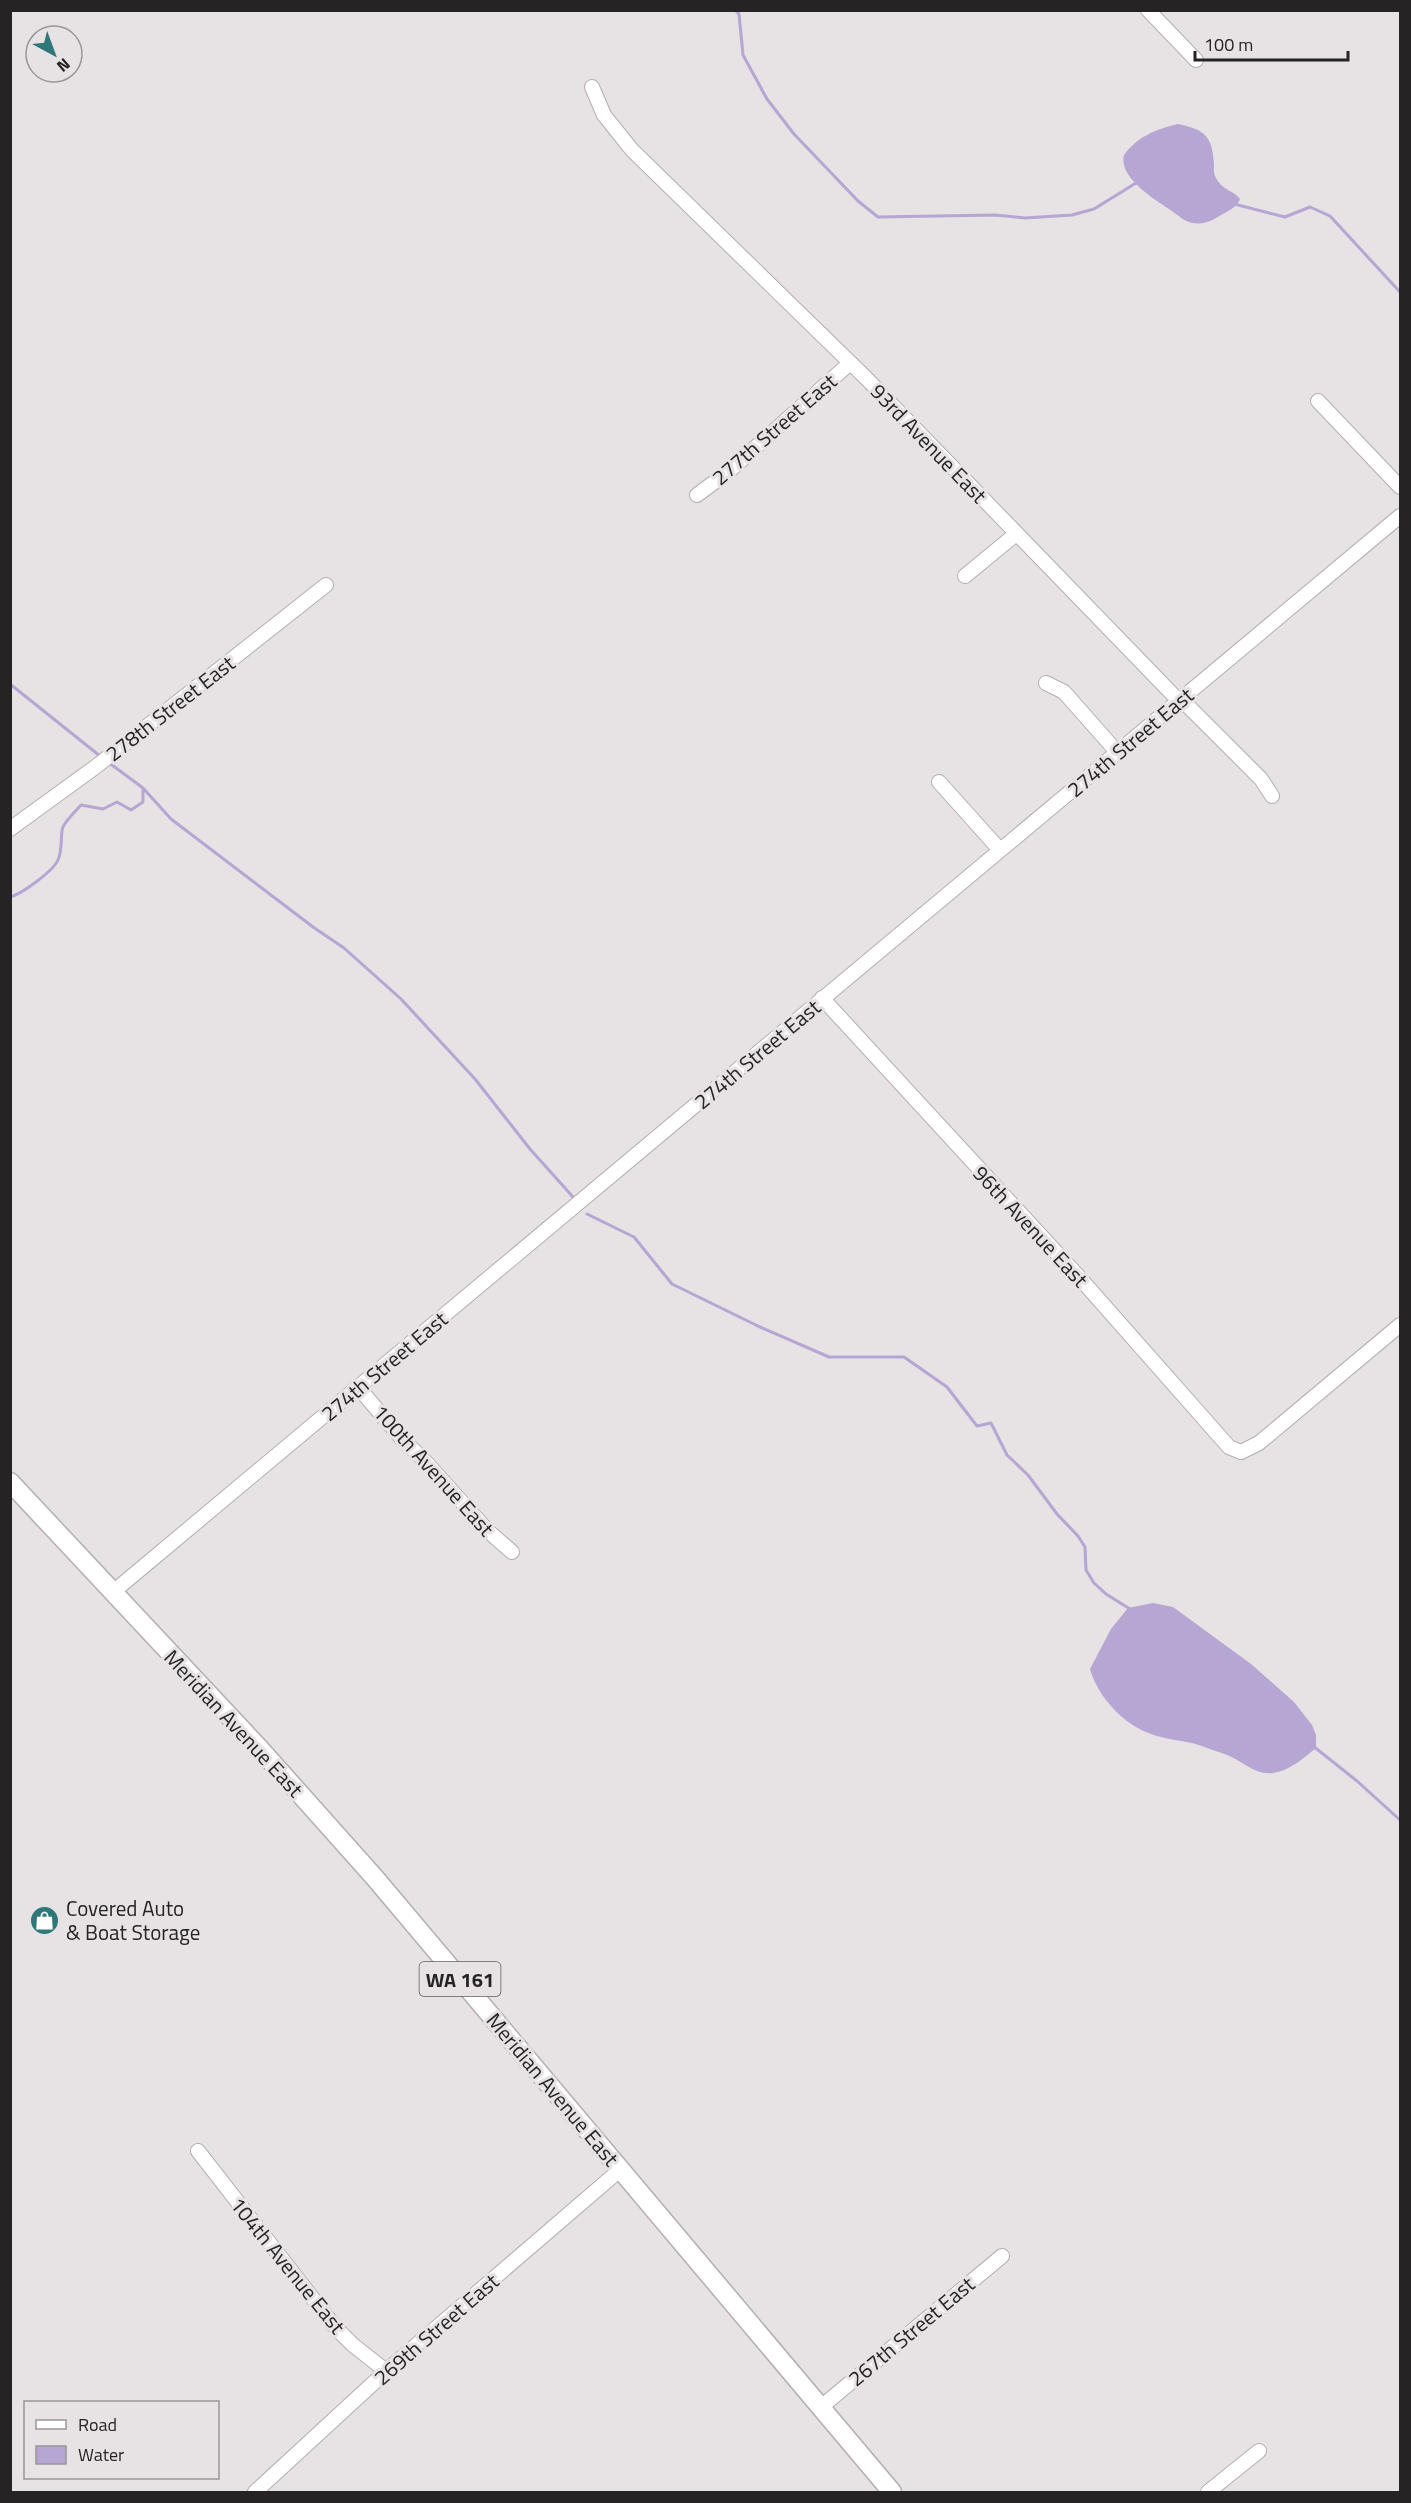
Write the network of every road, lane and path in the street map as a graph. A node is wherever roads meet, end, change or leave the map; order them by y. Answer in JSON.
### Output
{"nodes":[{"id":1,"x":1148,"y":10,"type":"edge"},
{"id":2,"x":1196,"y":60,"type":"dead end"},
{"id":3,"x":592,"y":87,"type":"dead end"},
{"id":4,"x":850,"y":363,"type":"junction"},
{"id":5,"x":1318,"y":401,"type":"dead end"},
{"id":6,"x":1401,"y":487,"type":"edge"},
{"id":7,"x":697,"y":495,"type":"dead end"},
{"id":8,"x":1401,"y":516,"type":"edge"},
{"id":9,"x":1016,"y":534,"type":"junction"},
{"id":10,"x":965,"y":576,"type":"dead end"},
{"id":11,"x":326,"y":585,"type":"dead end"},
{"id":12,"x":1046,"y":683,"type":"dead end"},
{"id":13,"x":1179,"y":701,"type":"junction"},
{"id":14,"x":1117,"y":752,"type":"junction"},
{"id":15,"x":939,"y":782,"type":"dead end"},
{"id":16,"x":1272,"y":796,"type":"dead end"},
{"id":17,"x":10,"y":829,"type":"edge"},
{"id":18,"x":1000,"y":850,"type":"junction"},
{"id":19,"x":822,"y":999,"type":"junction"},
{"id":20,"x":1401,"y":1325,"type":"edge"},
{"id":21,"x":358,"y":1387,"type":"junction"},
{"id":22,"x":10,"y":1482,"type":"edge"},
{"id":23,"x":512,"y":1552,"type":"dead end"},
{"id":24,"x":113,"y":1592,"type":"junction"},
{"id":25,"x":198,"y":2151,"type":"dead end"},
{"id":26,"x":621,"y":2169,"type":"junction"},
{"id":27,"x":1002,"y":2256,"type":"dead end"},
{"id":28,"x":386,"y":2371,"type":"junction"},
{"id":29,"x":821,"y":2407,"type":"junction"},
{"id":30,"x":1259,"y":2451,"type":"dead end"},
{"id":31,"x":255,"y":2493,"type":"edge"},
{"id":32,"x":892,"y":2493,"type":"edge"},
{"id":33,"x":1208,"y":2493,"type":"edge"}],
"edges":[{"from":1,"to":2,"type":"street"},
{"from":3,"to":4,"type":"street","name":"93rd Avenue East"},
{"from":4,"to":7,"type":"street","name":"277th Street East"},
{"from":4,"to":9,"type":"street","name":"93rd Avenue East"},
{"from":5,"to":6,"type":"street"},
{"from":8,"to":13,"type":"street","name":"274th Street East"},
{"from":9,"to":10,"type":"street"},
{"from":9,"to":13,"type":"street","name":"93rd Avenue East"},
{"from":11,"to":17,"type":"street","name":"278th Street East"},
{"from":12,"to":14,"type":"street"},
{"from":13,"to":14,"type":"street","name":"274th Street East"},
{"from":13,"to":16,"type":"street","name":"93rd Avenue East"},
{"from":14,"to":18,"type":"street","name":"274th Street East"},
{"from":15,"to":18,"type":"street"},
{"from":18,"to":19,"type":"street","name":"274th Street East"},
{"from":19,"to":20,"type":"street","name":"96th Avenue East"},
{"from":19,"to":21,"type":"street","name":"274th Street East"},
{"from":21,"to":23,"type":"street","name":"100th Avenue East"},
{"from":21,"to":24,"type":"street","name":"274th Street East"},
{"from":22,"to":24,"type":"main road","name":"Meridian Avenue East","number":"WA 161"},
{"from":24,"to":26,"type":"main road","name":"Meridian Avenue East","number":"WA 161"},
{"from":25,"to":28,"type":"street","name":"104th Avenue East"},
{"from":26,"to":28,"type":"street","name":"269th Street East"},
{"from":26,"to":29,"type":"main road","name":"Meridian Avenue East","number":"WA 161"},
{"from":27,"to":29,"type":"street","name":"267th Street East"},
{"from":28,"to":31,"type":"street","name":"269th Street East"},
{"from":29,"to":32,"type":"main road","name":"Meridian Avenue East","number":"WA 161"},
{"from":30,"to":33,"type":"street"}]}
